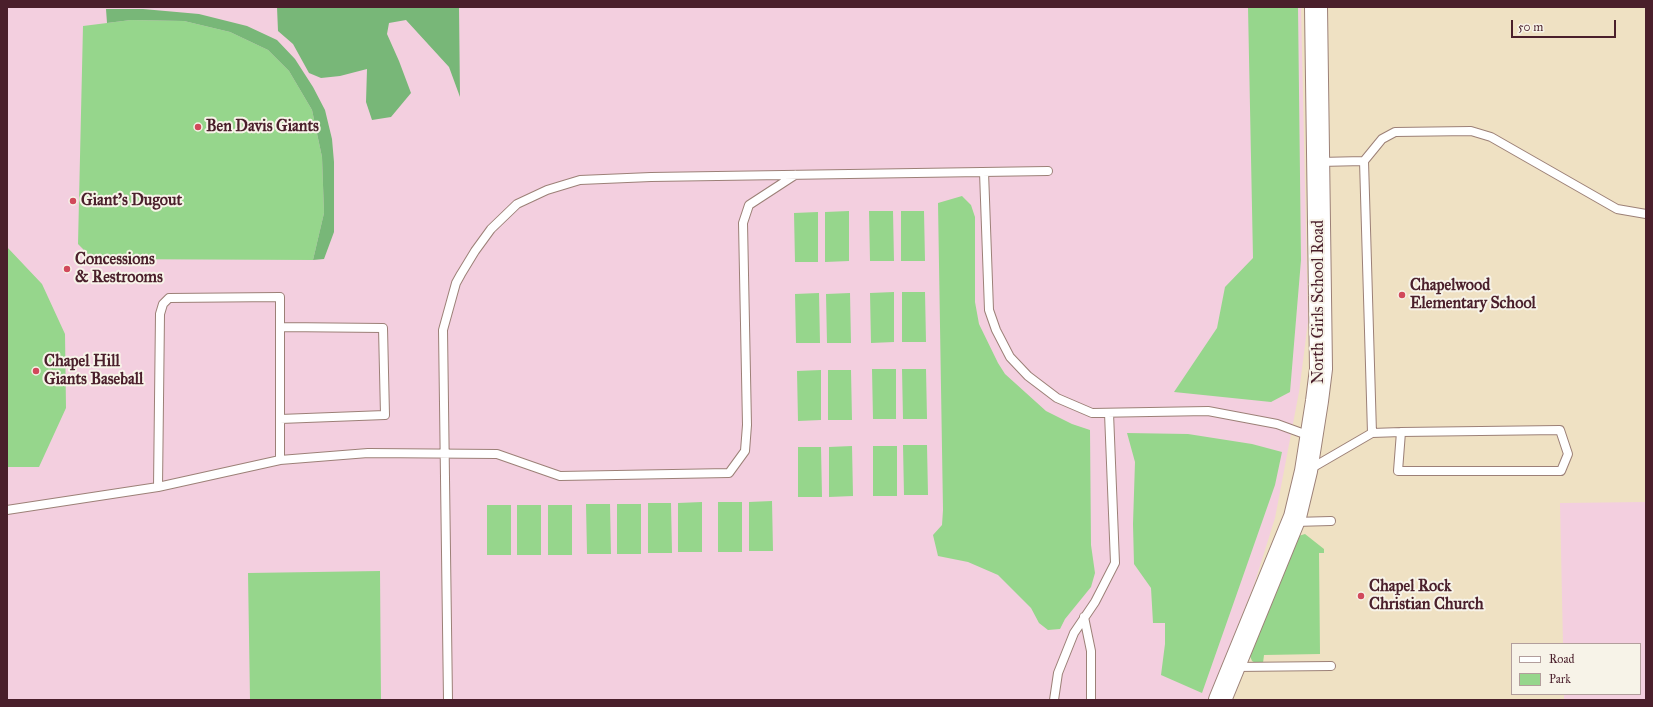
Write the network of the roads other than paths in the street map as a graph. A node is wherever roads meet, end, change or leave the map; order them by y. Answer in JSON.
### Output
{"nodes":[{"id":1,"x":1316,"y":7,"type":"edge"},
{"id":2,"x":1364,"y":161,"type":"junction"},
{"id":3,"x":1318,"y":162,"type":"junction"},
{"id":4,"x":1048,"y":171,"type":"dead end"},
{"id":5,"x":984,"y":172,"type":"junction"},
{"id":6,"x":795,"y":175,"type":"junction"},
{"id":7,"x":1646,"y":214,"type":"edge"},
{"id":8,"x":280,"y":327,"type":"junction"},
{"id":9,"x":1109,"y":413,"type":"junction"},
{"id":10,"x":280,"y":419,"type":"junction"},
{"id":11,"x":1401,"y":432,"type":"junction"},
{"id":12,"x":1372,"y":433,"type":"junction"},
{"id":13,"x":1312,"y":437,"type":"junction"},
{"id":14,"x":445,"y":453,"type":"junction"},
{"id":15,"x":280,"y":460,"type":"junction"},
{"id":16,"x":1306,"y":471,"type":"junction"},
{"id":17,"x":158,"y":487,"type":"junction"},
{"id":18,"x":7,"y":510,"type":"edge"},
{"id":19,"x":1331,"y":521,"type":"dead end"},
{"id":20,"x":1293,"y":522,"type":"junction"},
{"id":21,"x":1084,"y":617,"type":"junction"},
{"id":22,"x":1331,"y":666,"type":"dead end"},
{"id":23,"x":1234,"y":667,"type":"junction"},
{"id":24,"x":448,"y":700,"type":"edge"},
{"id":25,"x":1054,"y":700,"type":"edge"},
{"id":26,"x":1091,"y":700,"type":"edge"},
{"id":27,"x":1220,"y":700,"type":"edge"}],
"edges":[{"from":1,"to":3,"type":"main road","name":"North Girls School Road"},
{"from":2,"to":3,"type":"lane"},
{"from":2,"to":7,"type":"lane"},
{"from":2,"to":12,"type":"lane"},
{"from":3,"to":13,"type":"main road","name":"North Girls School Road"},
{"from":4,"to":5,"type":"lane"},
{"from":5,"to":6,"type":"lane"},
{"from":5,"to":9,"type":"lane"},
{"from":6,"to":14,"type":"lane"},
{"from":6,"to":14,"type":"lane"},
{"from":8,"to":10,"type":"lane"},
{"from":8,"to":10,"type":"lane"},
{"from":8,"to":17,"type":"lane"},
{"from":9,"to":13,"type":"lane"},
{"from":9,"to":21,"type":"lane"},
{"from":10,"to":15,"type":"lane"},
{"from":11,"to":11,"type":"lane"},
{"from":11,"to":12,"type":"lane"},
{"from":12,"to":16,"type":"lane"},
{"from":13,"to":16,"type":"main road","name":"North Girls School Road"},
{"from":14,"to":15,"type":"lane"},
{"from":14,"to":24,"type":"lane"},
{"from":15,"to":17,"type":"lane"},
{"from":16,"to":20,"type":"main road","name":"North Girls School Road"},
{"from":17,"to":18,"type":"lane"},
{"from":19,"to":20,"type":"lane"},
{"from":20,"to":23,"type":"main road","name":"North Girls School Road"},
{"from":21,"to":25,"type":"lane"},
{"from":21,"to":26,"type":"lane"},
{"from":22,"to":23,"type":"lane"},
{"from":23,"to":27,"type":"main road","name":"North Girls School Road"}]}
